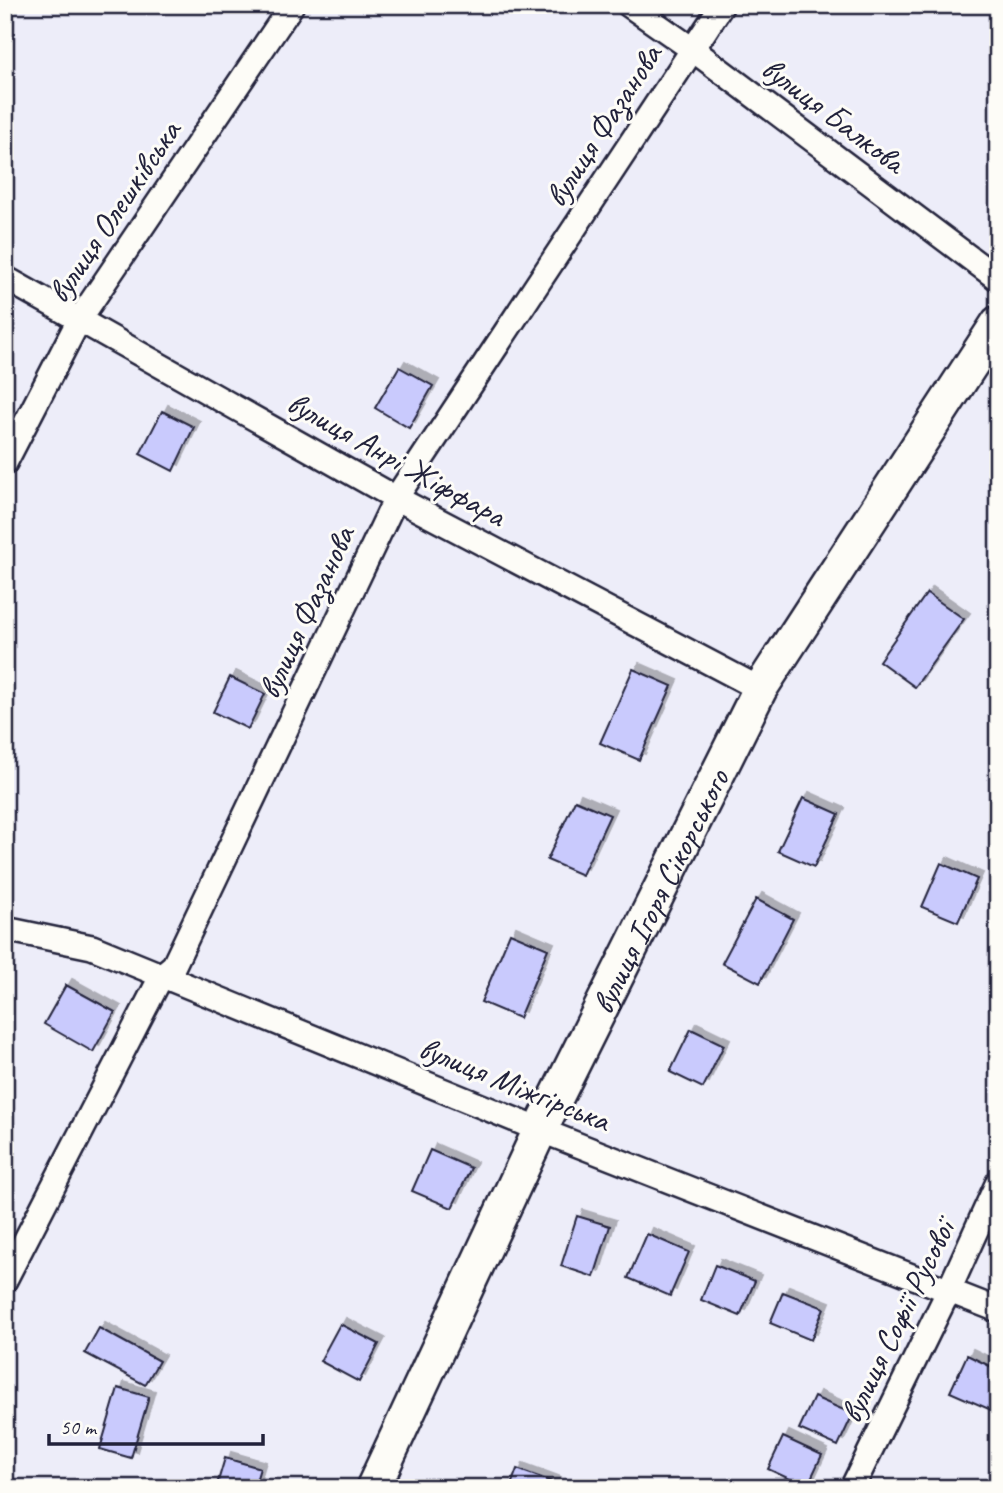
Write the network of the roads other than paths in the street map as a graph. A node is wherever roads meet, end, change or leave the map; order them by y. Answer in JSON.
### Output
{"nodes":[{"id":1,"x":292,"y":5,"type":"edge"},
{"id":2,"x":629,"y":5,"type":"edge"},
{"id":3,"x":722,"y":5,"type":"edge"},
{"id":4,"x":692,"y":49,"type":"junction"},
{"id":5,"x":5,"y":278,"type":"edge"},
{"id":6,"x":998,"y":279,"type":"edge"},
{"id":7,"x":79,"y":320,"type":"junction"},
{"id":8,"x":998,"y":323,"type":"edge"},
{"id":9,"x":5,"y":463,"type":"edge"},
{"id":10,"x":396,"y":498,"type":"junction"},
{"id":11,"x":761,"y":689,"type":"junction"},
{"id":12,"x":5,"y":929,"type":"edge"},
{"id":13,"x":162,"y":975,"type":"junction"},
{"id":14,"x":541,"y":1130,"type":"junction"},
{"id":15,"x":998,"y":1182,"type":"edge"},
{"id":16,"x":5,"y":1280,"type":"edge"},
{"id":17,"x":949,"y":1290,"type":"junction"},
{"id":18,"x":998,"y":1310,"type":"edge"},
{"id":19,"x":373,"y":1488,"type":"edge"},
{"id":20,"x":852,"y":1488,"type":"edge"}],
"edges":[{"from":1,"to":7,"type":"street","name":"вулиця Олешківська"},
{"from":2,"to":4,"type":"street","name":"вулиця Балкова"},
{"from":3,"to":4,"type":"street","name":"вулиця Фазанова"},
{"from":4,"to":6,"type":"street","name":"вулиця Балкова"},
{"from":4,"to":10,"type":"street","name":"вулиця Фазанова"},
{"from":5,"to":7,"type":"street","name":"вулиця Анрі Жіффара"},
{"from":7,"to":9,"type":"street","name":"вулиця Олешківська"},
{"from":7,"to":10,"type":"street","name":"вулиця Анрі Жіффара"},
{"from":8,"to":11,"type":"main road","name":"вулиця Ігоря Сікорського"},
{"from":10,"to":11,"type":"street","name":"вулиця Анрі Жіффара"},
{"from":10,"to":13,"type":"street","name":"вулиця Фазанова"},
{"from":11,"to":14,"type":"main road","name":"вулиця Ігоря Сікорського"},
{"from":12,"to":13,"type":"street","name":"вулиця Міжгірська"},
{"from":13,"to":14,"type":"street","name":"вулиця Міжгірська"},
{"from":13,"to":16,"type":"street","name":"вулиця Фазанова"},
{"from":14,"to":17,"type":"street","name":"вулиця Міжгірська"},
{"from":14,"to":19,"type":"main road","name":"вулиця Ігоря Сікорського"},
{"from":15,"to":17,"type":"street","name":"вулиця Софії Русової"},
{"from":17,"to":18,"type":"street","name":"вулиця Міжгірська"},
{"from":17,"to":20,"type":"street","name":"вулиця Софії Русової"}]}
